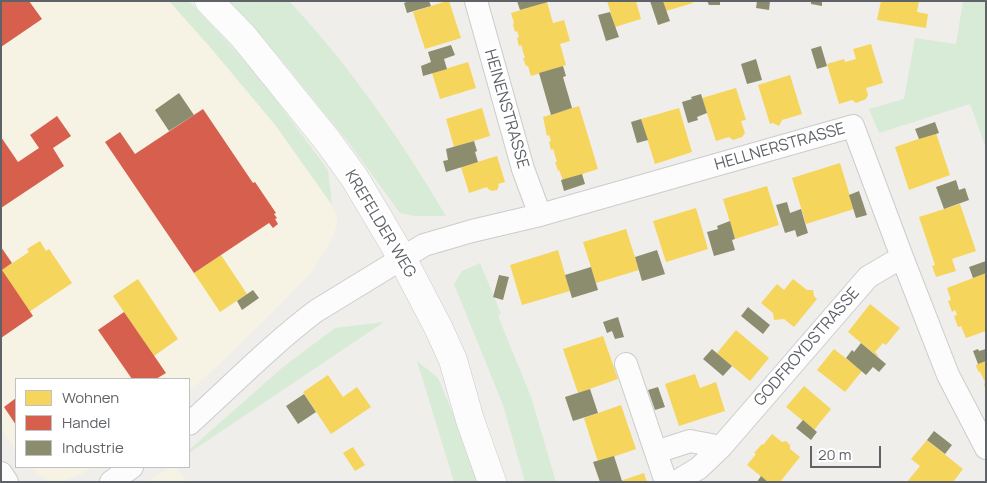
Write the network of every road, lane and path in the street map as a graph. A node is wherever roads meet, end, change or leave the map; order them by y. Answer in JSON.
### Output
{"nodes":[{"id":1,"x":209,"y":1,"type":"edge"},
{"id":2,"x":476,"y":1,"type":"edge"},
{"id":3,"x":540,"y":215,"type":"junction"},
{"id":4,"x":902,"y":257,"type":"junction"},
{"id":5,"x":402,"y":258,"type":"junction"},
{"id":6,"x":626,"y":364,"type":"dead end"},
{"id":7,"x":190,"y":423,"type":"edge"},
{"id":8,"x":721,"y":447,"type":"junction"},
{"id":9,"x":986,"y":448,"type":"edge"},
{"id":10,"x":656,"y":452,"type":"junction"},
{"id":11,"x":131,"y":468,"type":"edge"},
{"id":12,"x":1,"y":473,"type":"edge"},
{"id":13,"x":7,"y":482,"type":"edge"},
{"id":14,"x":111,"y":482,"type":"edge"},
{"id":15,"x":492,"y":482,"type":"edge"},
{"id":16,"x":666,"y":482,"type":"edge"},
{"id":17,"x":676,"y":482,"type":"edge"}],
"edges":[{"from":1,"to":5,"type":"street","name":"KREFELDER WEG"},
{"from":2,"to":3,"type":"street","name":"HEINENSTRASSE"},
{"from":3,"to":4,"type":"street","name":"HELLNERSTRASSE"},
{"from":3,"to":5,"type":"street","name":"HELLNERSTRASSE"},
{"from":4,"to":8,"type":"street","name":"GODFROYDSTRASSE"},
{"from":4,"to":9,"type":"street","name":"HELLNERSTRASSE"},
{"from":5,"to":7,"type":"street","name":"HELLNERSTRASSE"},
{"from":5,"to":15,"type":"street","name":"KREFELDER WEG"},
{"from":6,"to":10,"type":"street"},
{"from":8,"to":10,"type":"street"},
{"from":8,"to":17,"type":"street","name":"GODFROYDSTRASSE"},
{"from":10,"to":16,"type":"street"},
{"from":11,"to":14,"type":"street"},
{"from":12,"to":13,"type":"street"}]}
